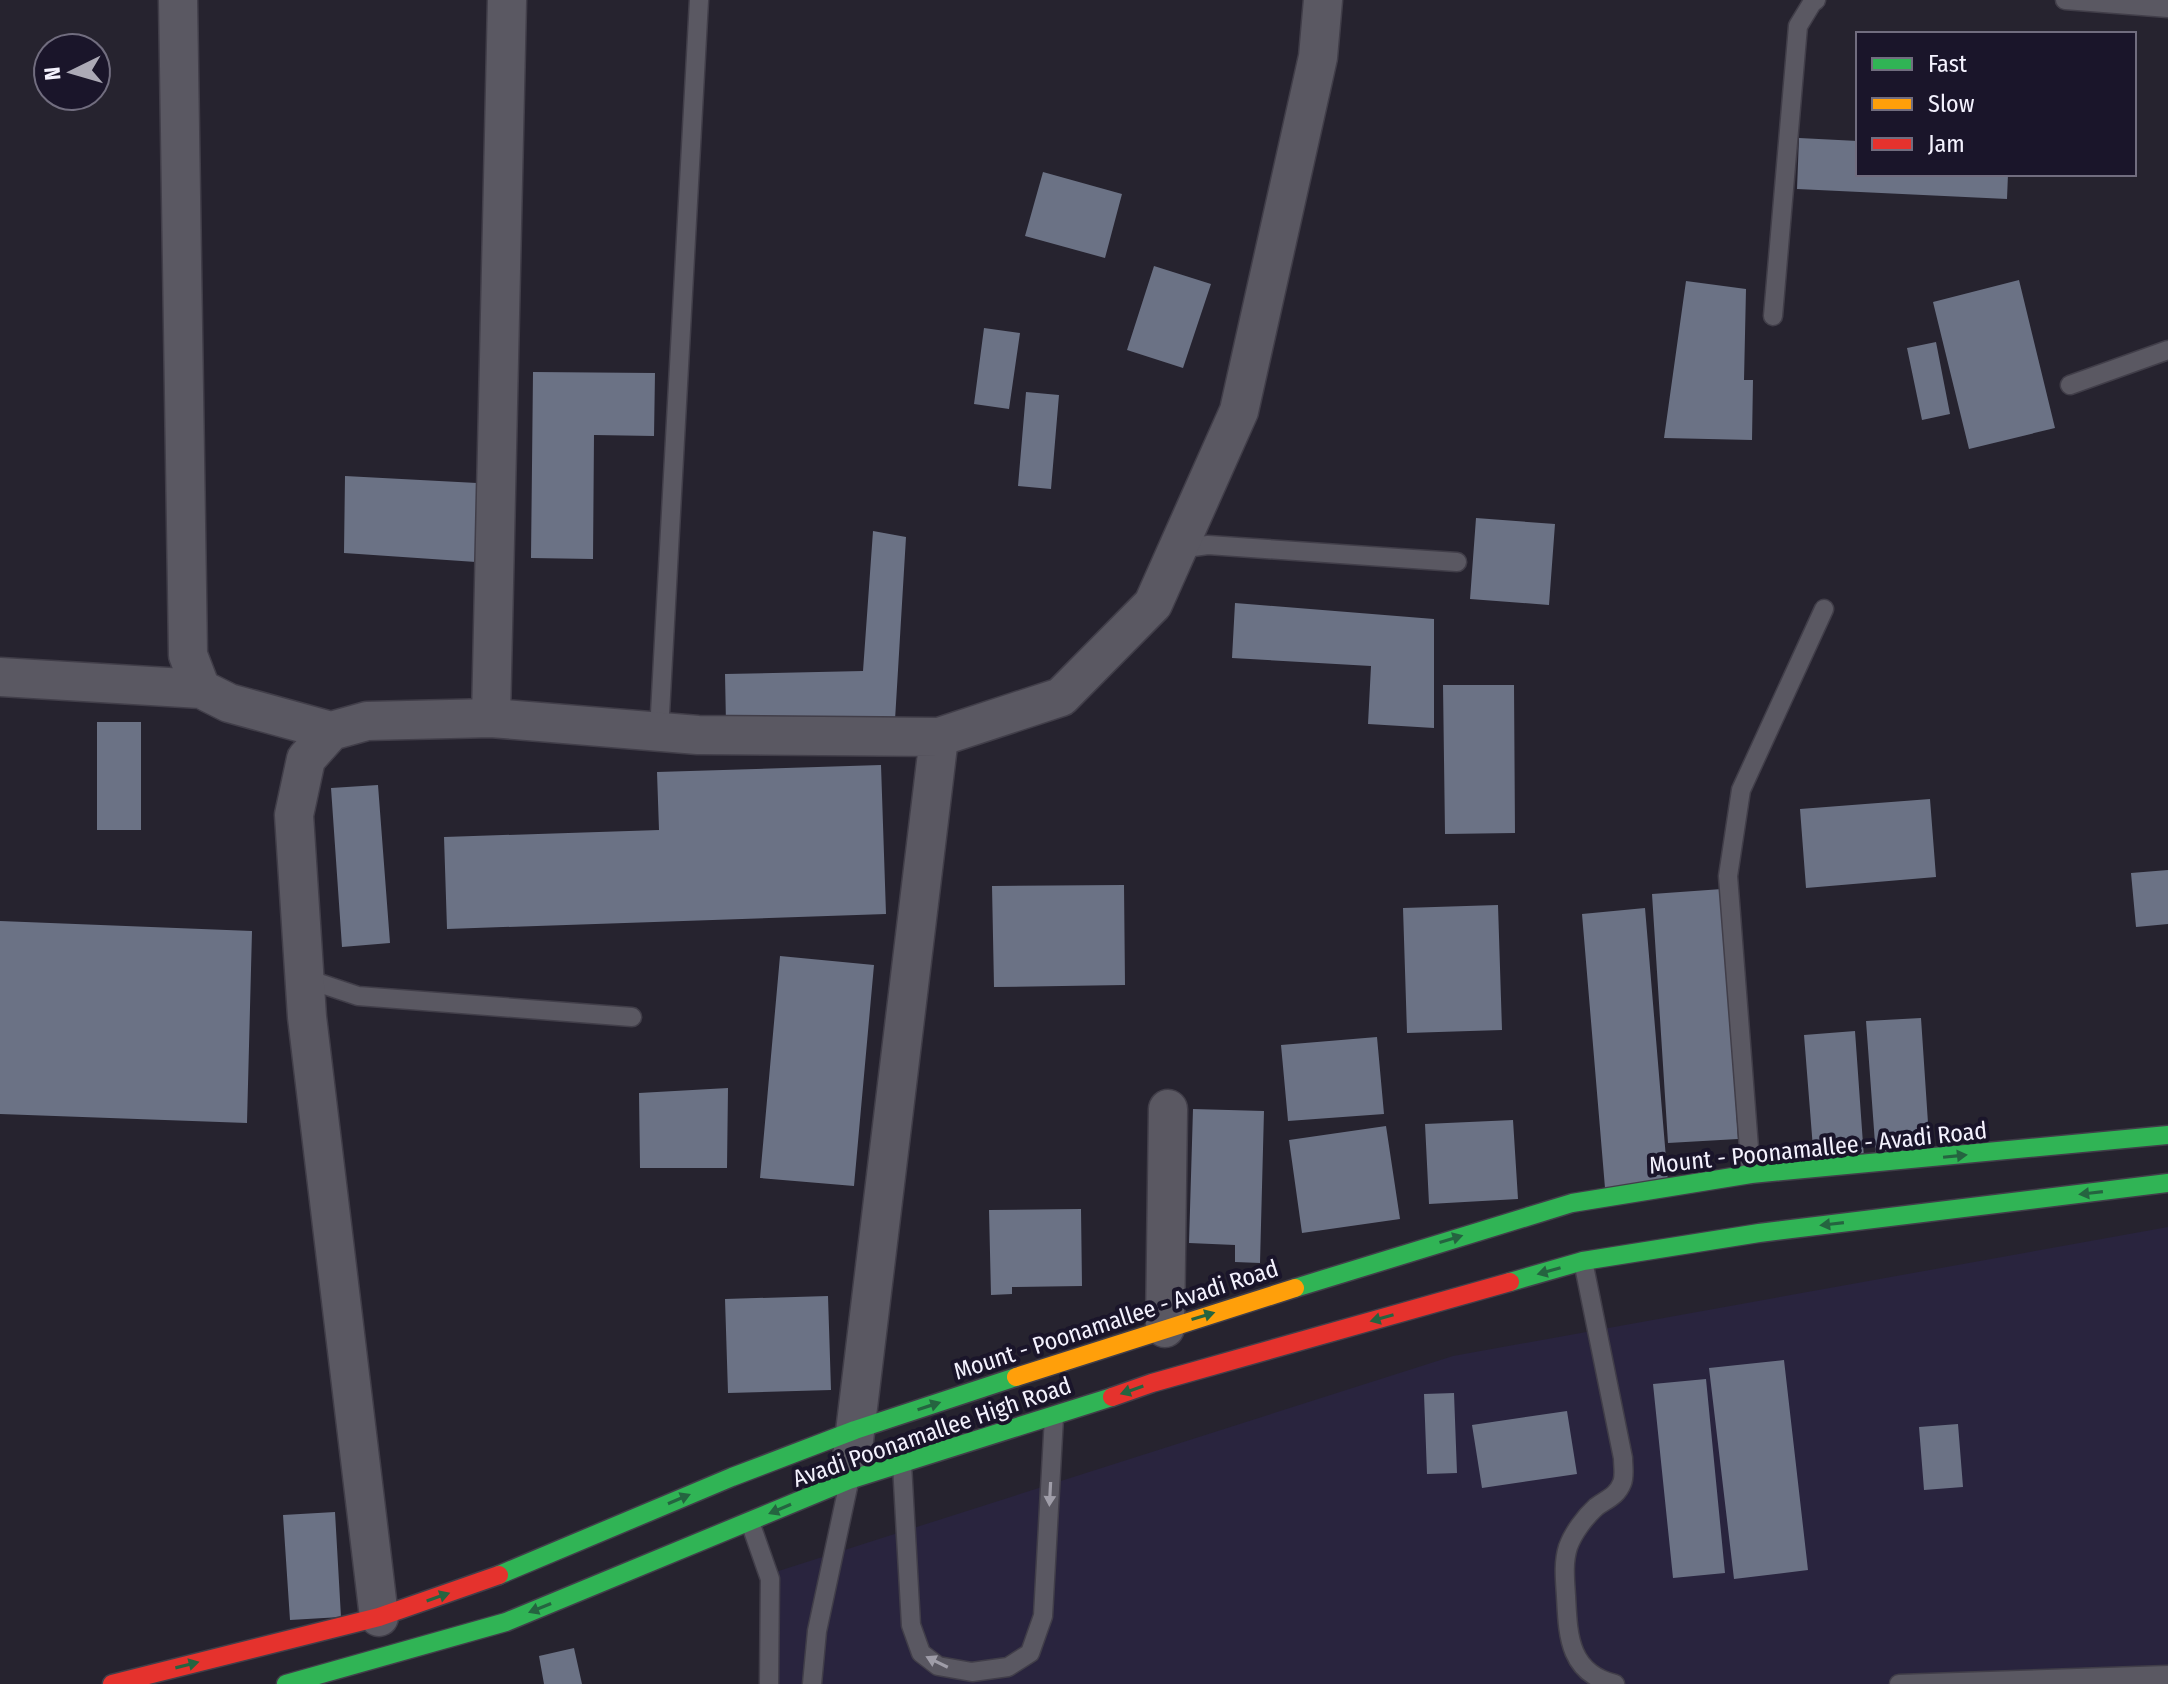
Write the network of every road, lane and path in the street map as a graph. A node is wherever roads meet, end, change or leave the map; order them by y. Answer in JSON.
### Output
{"nodes":[{"id":1,"x":178,"y":0,"type":"edge"},
{"id":2,"x":507,"y":0,"type":"edge"},
{"id":3,"x":699,"y":0,"type":"edge"},
{"id":4,"x":1323,"y":0,"type":"edge"},
{"id":5,"x":1816,"y":0,"type":"edge"},
{"id":6,"x":2065,"y":0,"type":"edge"},
{"id":7,"x":2168,"y":8,"type":"edge"},
{"id":8,"x":1773,"y":316,"type":"dead end"},
{"id":9,"x":2168,"y":350,"type":"edge"},
{"id":10,"x":2070,"y":385,"type":"dead end"},
{"id":11,"x":1178,"y":549,"type":"junction"},
{"id":12,"x":1457,"y":562,"type":"dead end"},
{"id":13,"x":1824,"y":609,"type":"dead end"},
{"id":14,"x":0,"y":677,"type":"edge"},
{"id":15,"x":201,"y":689,"type":"junction"},
{"id":16,"x":491,"y":718,"type":"junction"},
{"id":17,"x":331,"y":731,"type":"junction"},
{"id":18,"x":659,"y":732,"type":"junction"},
{"id":19,"x":939,"y":737,"type":"junction"},
{"id":20,"x":304,"y":978,"type":"junction"},
{"id":21,"x":632,"y":1017,"type":"dead end"},
{"id":22,"x":1168,"y":1109,"type":"dead end"},
{"id":23,"x":2168,"y":1135,"type":"edge"},
{"id":24,"x":1751,"y":1174,"type":"junction"},
{"id":25,"x":2168,"y":1183,"type":"edge"},
{"id":26,"x":1583,"y":1261,"type":"junction"},
{"id":27,"x":1165,"y":1328,"type":"junction"},
{"id":28,"x":1054,"y":1417,"type":"junction"},
{"id":29,"x":855,"y":1430,"type":"junction"},
{"id":30,"x":902,"y":1464,"type":"junction"},
{"id":31,"x":849,"y":1480,"type":"junction"},
{"id":32,"x":750,"y":1522,"type":"junction"},
{"id":33,"x":379,"y":1617,"type":"junction"},
{"id":34,"x":2168,"y":1675,"type":"edge"},
{"id":35,"x":112,"y":1684,"type":"edge"},
{"id":36,"x":286,"y":1684,"type":"edge"},
{"id":37,"x":769,"y":1684,"type":"edge"},
{"id":38,"x":812,"y":1684,"type":"edge"},
{"id":39,"x":1615,"y":1684,"type":"edge"},
{"id":40,"x":1899,"y":1684,"type":"edge"}],
"edges":[{"from":1,"to":15,"type":"street"},
{"from":2,"to":16,"type":"street"},
{"from":3,"to":18,"type":"lane"},
{"from":4,"to":11,"type":"street"},
{"from":5,"to":8,"type":"lane"},
{"from":6,"to":7,"type":"lane"},
{"from":9,"to":10,"type":"lane"},
{"from":11,"to":12,"type":"lane"},
{"from":11,"to":19,"type":"street"},
{"from":13,"to":24,"type":"lane"},
{"from":14,"to":15,"type":"street"},
{"from":15,"to":17,"type":"street"},
{"from":16,"to":17,"type":"street"},
{"from":16,"to":18,"type":"street"},
{"from":17,"to":20,"type":"street"},
{"from":18,"to":19,"type":"street"},
{"from":19,"to":29,"type":"street"},
{"from":20,"to":21,"type":"lane"},
{"from":20,"to":33,"type":"street"},
{"from":22,"to":27,"type":"street"},
{"from":24,"to":23,"type":"main road","name":"Mount - Poonamallee - Avadi Road","one_way":true},
{"from":27,"to":24,"type":"main road","name":"Mount - Poonamallee - Avadi Road","one_way":true},
{"from":25,"to":26,"type":"main road","one_way":true},
{"from":26,"to":28,"type":"main road","name":"Avadi Poonamallee High Road","one_way":true},
{"from":26,"to":39,"type":"lane"},
{"from":29,"to":27,"type":"main road","name":"Mount - Poonamallee - Avadi Road","one_way":true},
{"from":28,"to":30,"type":"main road","name":"Avadi Poonamallee High Road"},
{"from":28,"to":30,"type":"lane","one_way":true},
{"from":29,"to":31,"type":"street"},
{"from":33,"to":29,"type":"main road","name":"Mount - Poonamallee - Avadi Road","one_way":true},
{"from":30,"to":31,"type":"main road","name":"Avadi Poonamallee High Road"},
{"from":31,"to":32,"type":"main road","name":"Avadi Poonamallee High Road","one_way":true},
{"from":31,"to":38,"type":"lane"},
{"from":32,"to":36,"type":"main road","name":"Avadi Poonamallee High Road","one_way":true},
{"from":32,"to":37,"type":"lane"},
{"from":35,"to":33,"type":"main road","name":"Mount - Poonamallee - Avadi Road","one_way":true},
{"from":34,"to":40,"type":"lane"}]}
